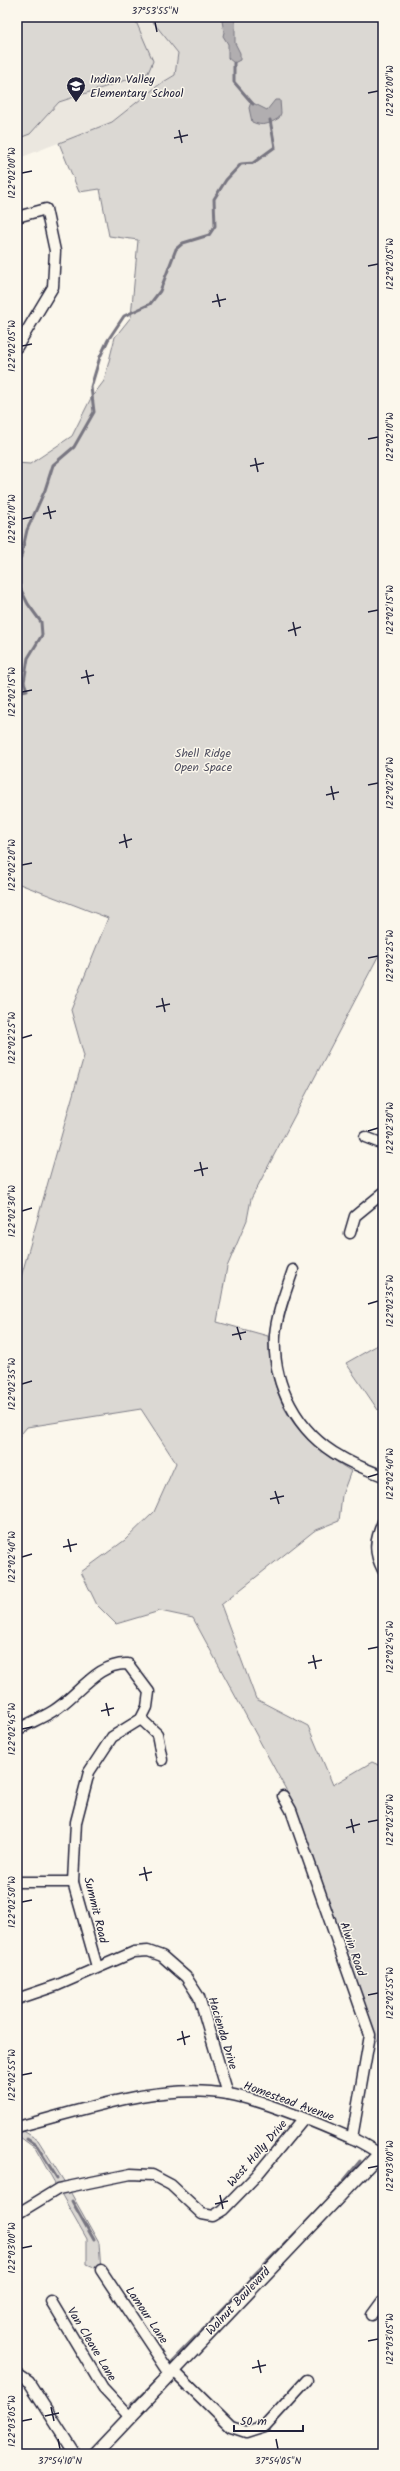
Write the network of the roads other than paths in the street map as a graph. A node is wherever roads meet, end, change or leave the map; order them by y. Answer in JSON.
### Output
{"nodes":[{"id":1,"x":17,"y":217,"type":"edge"},
{"id":2,"x":17,"y":348,"type":"edge"},
{"id":3,"x":365,"y":1138,"type":"dead end"},
{"id":4,"x":383,"y":1144,"type":"edge"},
{"id":5,"x":383,"y":1193,"type":"edge"},
{"id":6,"x":350,"y":1233,"type":"dead end"},
{"id":7,"x":293,"y":1270,"type":"dead end"},
{"id":8,"x":383,"y":1476,"type":"edge"},
{"id":9,"x":383,"y":1522,"type":"edge"},
{"id":10,"x":383,"y":1570,"type":"edge"},
{"id":11,"x":141,"y":1719,"type":"junction"},
{"id":12,"x":17,"y":1730,"type":"edge"},
{"id":13,"x":162,"y":1760,"type":"dead end"},
{"id":14,"x":283,"y":1796,"type":"dead end"},
{"id":15,"x":17,"y":1882,"type":"edge"},
{"id":16,"x":73,"y":1882,"type":"junction"},
{"id":17,"x":97,"y":1967,"type":"junction"},
{"id":18,"x":17,"y":1999,"type":"edge"},
{"id":19,"x":228,"y":2094,"type":"junction"},
{"id":20,"x":303,"y":2119,"type":"junction"},
{"id":21,"x":17,"y":2127,"type":"edge"},
{"id":22,"x":352,"y":2138,"type":"junction"},
{"id":23,"x":382,"y":2153,"type":"edge"},
{"id":24,"x":17,"y":2214,"type":"edge"},
{"id":25,"x":101,"y":2270,"type":"dead end"},
{"id":26,"x":383,"y":2300,"type":"edge"},
{"id":27,"x":51,"y":2302,"type":"dead end"},
{"id":28,"x":372,"y":2315,"type":"dead end"},
{"id":29,"x":172,"y":2373,"type":"junction"},
{"id":30,"x":17,"y":2374,"type":"edge"},
{"id":31,"x":307,"y":2380,"type":"dead end"},
{"id":32,"x":129,"y":2416,"type":"junction"},
{"id":33,"x":75,"y":2454,"type":"edge"},
{"id":34,"x":95,"y":2454,"type":"edge"}],
"edges":[{"from":1,"to":2,"type":"street"},
{"from":3,"to":4,"type":"street"},
{"from":5,"to":6,"type":"street"},
{"from":7,"to":8,"type":"street"},
{"from":9,"to":10,"type":"street"},
{"from":11,"to":12,"type":"street"},
{"from":11,"to":13,"type":"street"},
{"from":11,"to":16,"type":"street","name":"Summit Road"},
{"from":14,"to":22,"type":"street","name":"Alwin Road"},
{"from":15,"to":16,"type":"street"},
{"from":16,"to":17,"type":"street","name":"Summit Road"},
{"from":17,"to":18,"type":"street","name":"Hacienda Drive"},
{"from":17,"to":19,"type":"street","name":"Hacienda Drive"},
{"from":19,"to":20,"type":"street","name":"Homestead Avenue"},
{"from":19,"to":21,"type":"street","name":"Homestead Avenue"},
{"from":20,"to":22,"type":"street","name":"Homestead Avenue"},
{"from":20,"to":24,"type":"street","name":"West Holly Drive"},
{"from":22,"to":23,"type":"street","name":"Homestead Avenue"},
{"from":23,"to":29,"type":"street","name":"Walnut Boulevard"},
{"from":25,"to":29,"type":"street","name":"Lamour Lane"},
{"from":26,"to":28,"type":"street"},
{"from":27,"to":32,"type":"street","name":"Van Cleave Lane"},
{"from":29,"to":31,"type":"street","name":"Lamour Lane"},
{"from":29,"to":32,"type":"street","name":"Walnut Boulevard"},
{"from":30,"to":33,"type":"street"},
{"from":32,"to":34,"type":"street","name":"Walnut Boulevard"}]}
